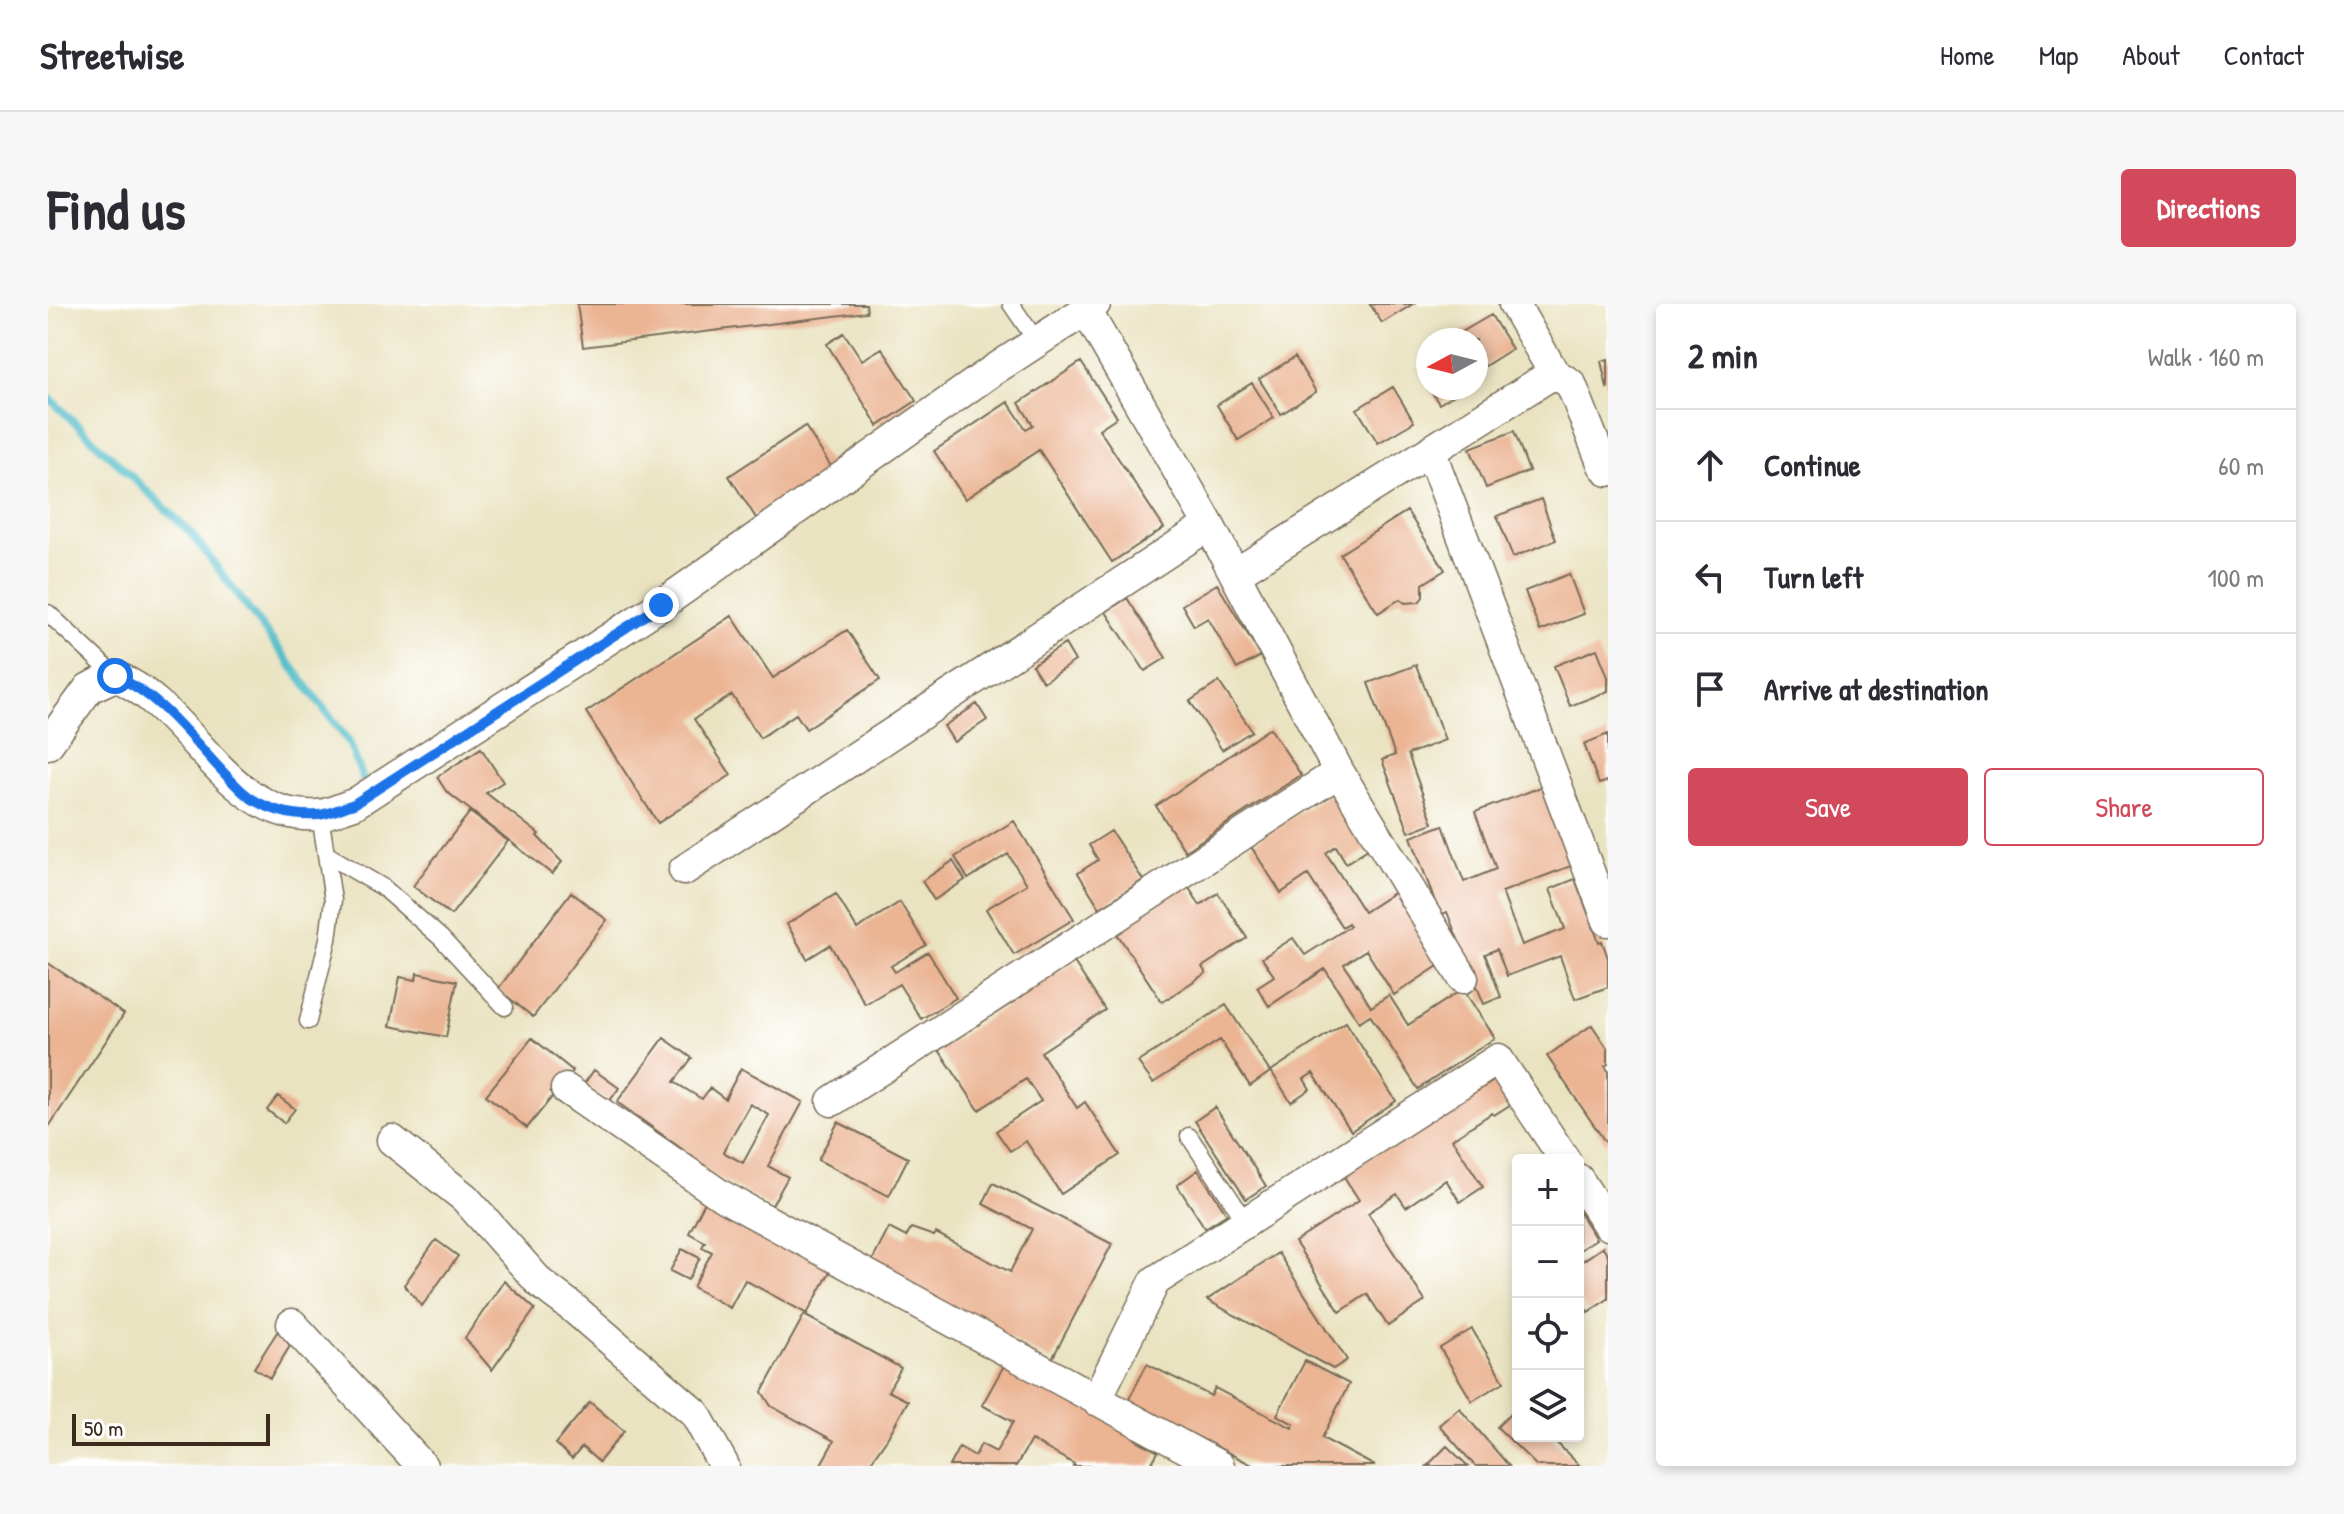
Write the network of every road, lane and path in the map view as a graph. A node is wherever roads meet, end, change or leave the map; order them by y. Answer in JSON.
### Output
{"nodes":[{"id":1,"x":1011,"y":304,"type":"edge"},
{"id":2,"x":1514,"y":304,"type":"edge"},
{"id":3,"x":1090,"y":307,"type":"edge"},
{"id":4,"x":1037,"y":342,"type":"junction"},
{"id":5,"x":1554,"y":373,"type":"junction"},
{"id":6,"x":1431,"y":453,"type":"junction"},
{"id":7,"x":1608,"y":471,"type":"edge"},
{"id":8,"x":1209,"y":525,"type":"junction"},
{"id":9,"x":1235,"y":574,"type":"junction"},
{"id":10,"x":48,"y":613,"type":"edge"},
{"id":11,"x":115,"y":676,"type":"junction"},
{"id":12,"x":48,"y":744,"type":"edge"},
{"id":13,"x":1339,"y":772,"type":"junction"},
{"id":14,"x":320,"y":815,"type":"junction"},
{"id":15,"x":326,"y":854,"type":"junction"},
{"id":16,"x":684,"y":870,"type":"dead end"},
{"id":17,"x":1608,"y":921,"type":"edge"},
{"id":18,"x":1463,"y":978,"type":"dead end"},
{"id":19,"x":505,"y":1007,"type":"dead end"},
{"id":20,"x":308,"y":1021,"type":"dead end"},
{"id":21,"x":566,"y":1089,"type":"dead end"},
{"id":22,"x":832,"y":1101,"type":"dead end"},
{"id":23,"x":1189,"y":1136,"type":"dead end"},
{"id":24,"x":392,"y":1140,"type":"dead end"},
{"id":25,"x":1561,"y":1154,"type":"edge"},
{"id":26,"x":1584,"y":1188,"type":"edge"},
{"id":27,"x":1246,"y":1222,"type":"junction"},
{"id":28,"x":1608,"y":1225,"type":"edge"},
{"id":29,"x":292,"y":1324,"type":"dead end"},
{"id":30,"x":1096,"y":1400,"type":"junction"},
{"id":31,"x":422,"y":1466,"type":"edge"},
{"id":32,"x":724,"y":1466,"type":"edge"},
{"id":33,"x":1219,"y":1466,"type":"edge"}],
"edges":[{"from":1,"to":4,"type":"lane"},
{"from":2,"to":5,"type":"street"},
{"from":3,"to":4,"type":"street"},
{"from":3,"to":8,"type":"street"},
{"from":4,"to":14,"type":"street"},
{"from":5,"to":6,"type":"street"},
{"from":5,"to":7,"type":"street"},
{"from":6,"to":9,"type":"street"},
{"from":6,"to":17,"type":"street"},
{"from":8,"to":9,"type":"street"},
{"from":8,"to":16,"type":"street"},
{"from":9,"to":13,"type":"street"},
{"from":10,"to":11,"type":"lane"},
{"from":11,"to":12,"type":"street"},
{"from":11,"to":14,"type":"street"},
{"from":13,"to":18,"type":"street"},
{"from":13,"to":22,"type":"street"},
{"from":14,"to":15,"type":"lane"},
{"from":15,"to":19,"type":"lane"},
{"from":15,"to":20,"type":"lane"},
{"from":21,"to":30,"type":"street"},
{"from":23,"to":27,"type":"lane"},
{"from":24,"to":32,"type":"street"},
{"from":25,"to":27,"type":"street"},
{"from":26,"to":28,"type":"street"},
{"from":27,"to":30,"type":"street"},
{"from":29,"to":31,"type":"street"},
{"from":30,"to":33,"type":"street"}]}
